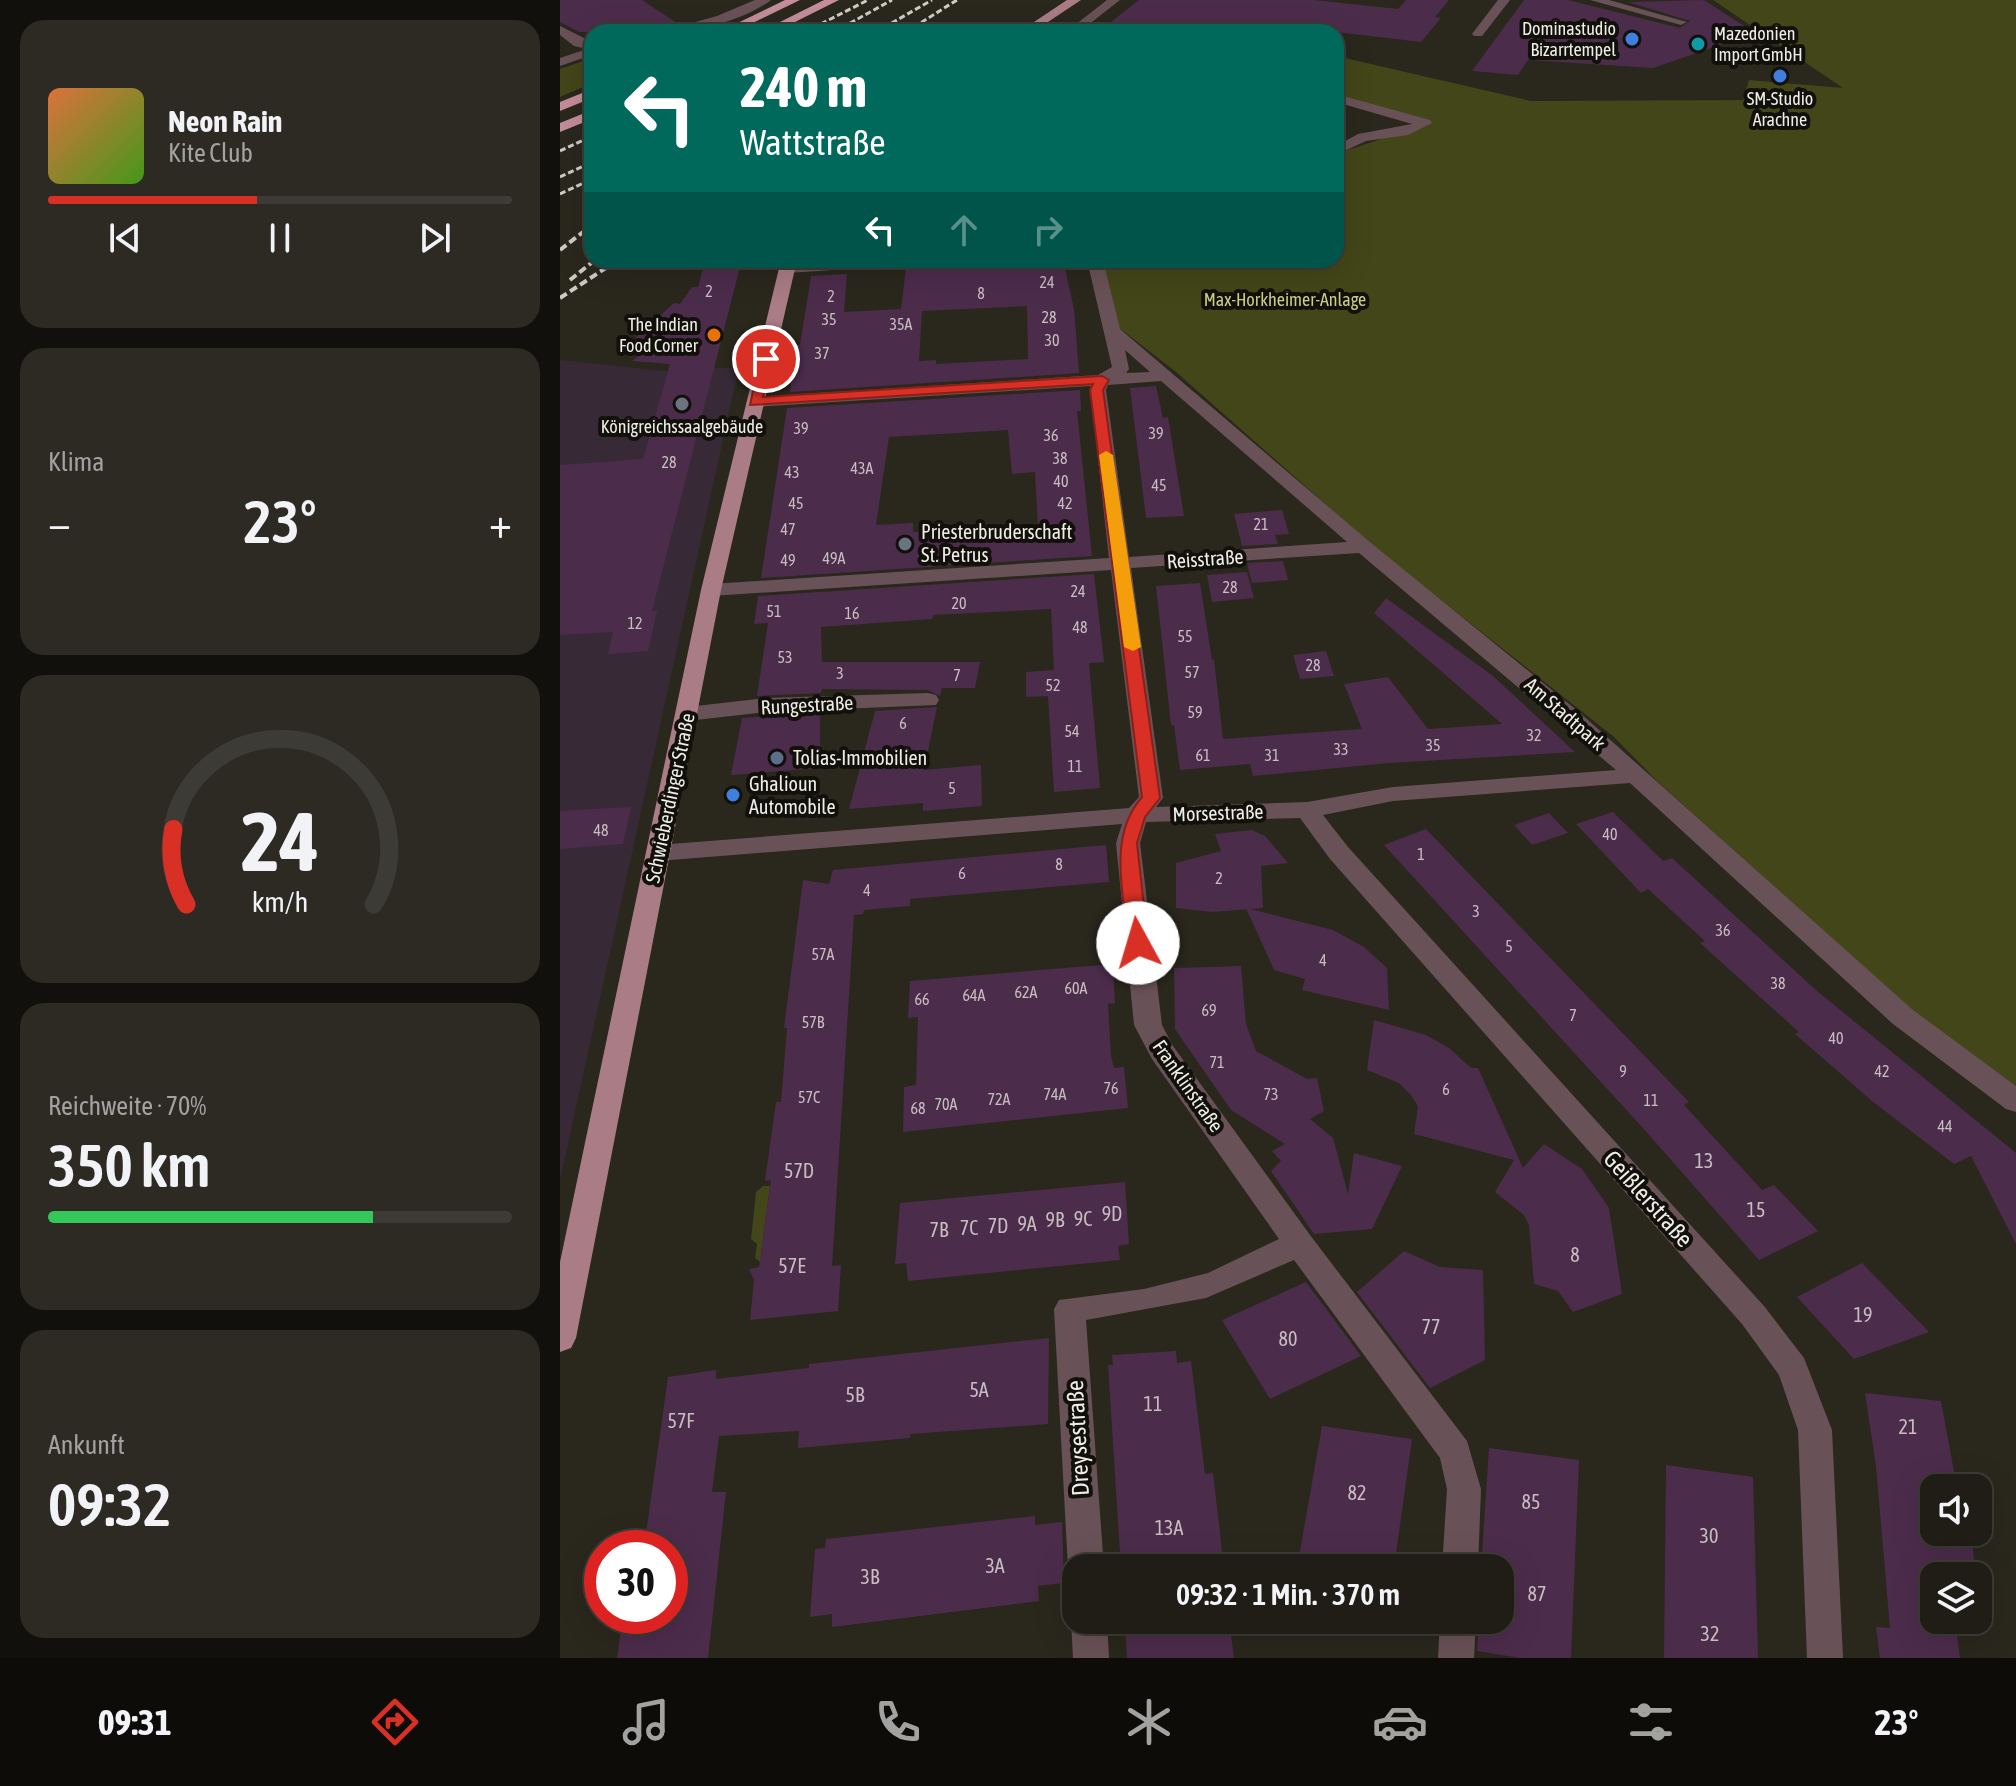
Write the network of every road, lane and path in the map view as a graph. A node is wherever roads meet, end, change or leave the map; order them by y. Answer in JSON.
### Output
{"nodes":[{"id":1,"x":718,"y":0,"type":"edge"},
{"id":2,"x":765,"y":0,"type":"edge"},
{"id":3,"x":794,"y":0,"type":"edge"},
{"id":4,"x":833,"y":0,"type":"edge"},
{"id":5,"x":1075,"y":0,"type":"edge"},
{"id":6,"x":1114,"y":0,"type":"edge"},
{"id":7,"x":1504,"y":0,"type":"edge"},
{"id":8,"x":1596,"y":0,"type":"edge"},
{"id":9,"x":740,"y":12,"type":"junction"},
{"id":10,"x":1681,"y":22,"type":"dead end"},
{"id":11,"x":695,"y":24,"type":"edge"},
{"id":12,"x":742,"y":24,"type":"edge"},
{"id":13,"x":783,"y":24,"type":"edge"},
{"id":14,"x":1038,"y":24,"type":"edge"},
{"id":15,"x":1082,"y":24,"type":"edge"},
{"id":16,"x":560,"y":30,"type":"edge"},
{"id":17,"x":1478,"y":34,"type":"dead end"},
{"id":18,"x":584,"y":46,"type":"edge"},
{"id":19,"x":584,"y":52,"type":"edge"},
{"id":20,"x":560,"y":62,"type":"edge"},
{"id":21,"x":584,"y":96,"type":"edge"},
{"id":22,"x":1344,"y":100,"type":"edge"},
{"id":23,"x":560,"y":107,"type":"edge"},
{"id":24,"x":584,"y":118,"type":"edge"},
{"id":25,"x":560,"y":128,"type":"edge"},
{"id":26,"x":1344,"y":136,"type":"edge"},
{"id":27,"x":1363,"y":137,"type":"junction"},
{"id":28,"x":1344,"y":147,"type":"edge"},
{"id":29,"x":787,"y":268,"type":"edge"},
{"id":30,"x":1097,"y":268,"type":"edge"},
{"id":31,"x":1111,"y":330,"type":"junction"},
{"id":32,"x":1165,"y":376,"type":"junction"},
{"id":33,"x":1102,"y":380,"type":"junction"},
{"id":34,"x":755,"y":402,"type":"junction"},
{"id":35,"x":1364,"y":547,"type":"junction"},
{"id":36,"x":1122,"y":565,"type":"junction"},
{"id":37,"x":711,"y":590,"type":"junction"},
{"id":38,"x":928,"y":700,"type":"dead end"},
{"id":39,"x":687,"y":714,"type":"junction"},
{"id":40,"x":1632,"y":776,"type":"junction"},
{"id":41,"x":1307,"y":810,"type":"junction"},
{"id":42,"x":1136,"y":815,"type":"junction"},
{"id":43,"x":658,"y":853,"type":"junction"},
{"id":44,"x":2016,"y":1101,"type":"edge"},
{"id":45,"x":1299,"y":1244,"type":"junction"},
{"id":46,"x":560,"y":1338,"type":"edge"},
{"id":47,"x":1085,"y":1554,"type":"edge"},
{"id":48,"x":1461,"y":1554,"type":"edge"},
{"id":49,"x":1090,"y":1634,"type":"edge"},
{"id":50,"x":1457,"y":1634,"type":"edge"},
{"id":51,"x":1091,"y":1658,"type":"edge"},
{"id":52,"x":1456,"y":1658,"type":"edge"},
{"id":53,"x":1825,"y":1658,"type":"edge"}],
"edges":[{"from":1,"to":9,"type":"street"},
{"from":2,"to":9,"type":"street"},
{"from":3,"to":12,"type":"highway"},
{"from":4,"to":13,"type":"highway"},
{"from":5,"to":14,"type":"main road"},
{"from":6,"to":15,"type":"street"},
{"from":7,"to":17,"type":"street"},
{"from":8,"to":10,"type":"street"},
{"from":9,"to":11,"type":"street"},
{"from":16,"to":18,"type":"street"},
{"from":19,"to":20,"type":"street"},
{"from":21,"to":23,"type":"highway"},
{"from":22,"to":27,"type":"street"},
{"from":24,"to":25,"type":"highway"},
{"from":26,"to":27,"type":"street"},
{"from":27,"to":28,"type":"street"},
{"from":29,"to":34,"type":"main road","name":"Schwieberdinger Straße"},
{"from":30,"to":31,"type":"street","name":"Franklinstraße"},
{"from":31,"to":32,"type":"street","name":"Am Stadtpark"},
{"from":31,"to":33,"type":"street","name":"Franklinstraße"},
{"from":32,"to":33,"type":"street"},
{"from":32,"to":35,"type":"street","name":"Am Stadtpark"},
{"from":33,"to":34,"type":"street"},
{"from":33,"to":36,"type":"street","name":"Franklinstraße"},
{"from":34,"to":37,"type":"main road","name":"Schwieberdinger Straße"},
{"from":35,"to":36,"type":"street","name":"Reisstraße"},
{"from":35,"to":40,"type":"street","name":"Am Stadtpark"},
{"from":36,"to":37,"type":"street","name":"Reisstraße"},
{"from":36,"to":42,"type":"street","name":"Franklinstraße"},
{"from":37,"to":39,"type":"main road","name":"Schwieberdinger Straße"},
{"from":38,"to":39,"type":"street","name":"Rungestraße"},
{"from":39,"to":43,"type":"main road","name":"Schwieberdinger Straße"},
{"from":40,"to":41,"type":"street","name":"Morsestraße"},
{"from":40,"to":44,"type":"street","name":"Am Stadtpark"},
{"from":41,"to":42,"type":"street","name":"Morsestraße"},
{"from":41,"to":53,"type":"street","name":"Geißlerstraße"},
{"from":42,"to":43,"type":"street","name":"Morsestraße"},
{"from":42,"to":45,"type":"street","name":"Franklinstraße"},
{"from":43,"to":46,"type":"main road","name":"Schwieberdinger Straße"},
{"from":45,"to":47,"type":"street","name":"Dreysestraße"},
{"from":45,"to":48,"type":"street","name":"Franklinstraße"},
{"from":49,"to":51,"type":"street"},
{"from":50,"to":52,"type":"street"}]}
